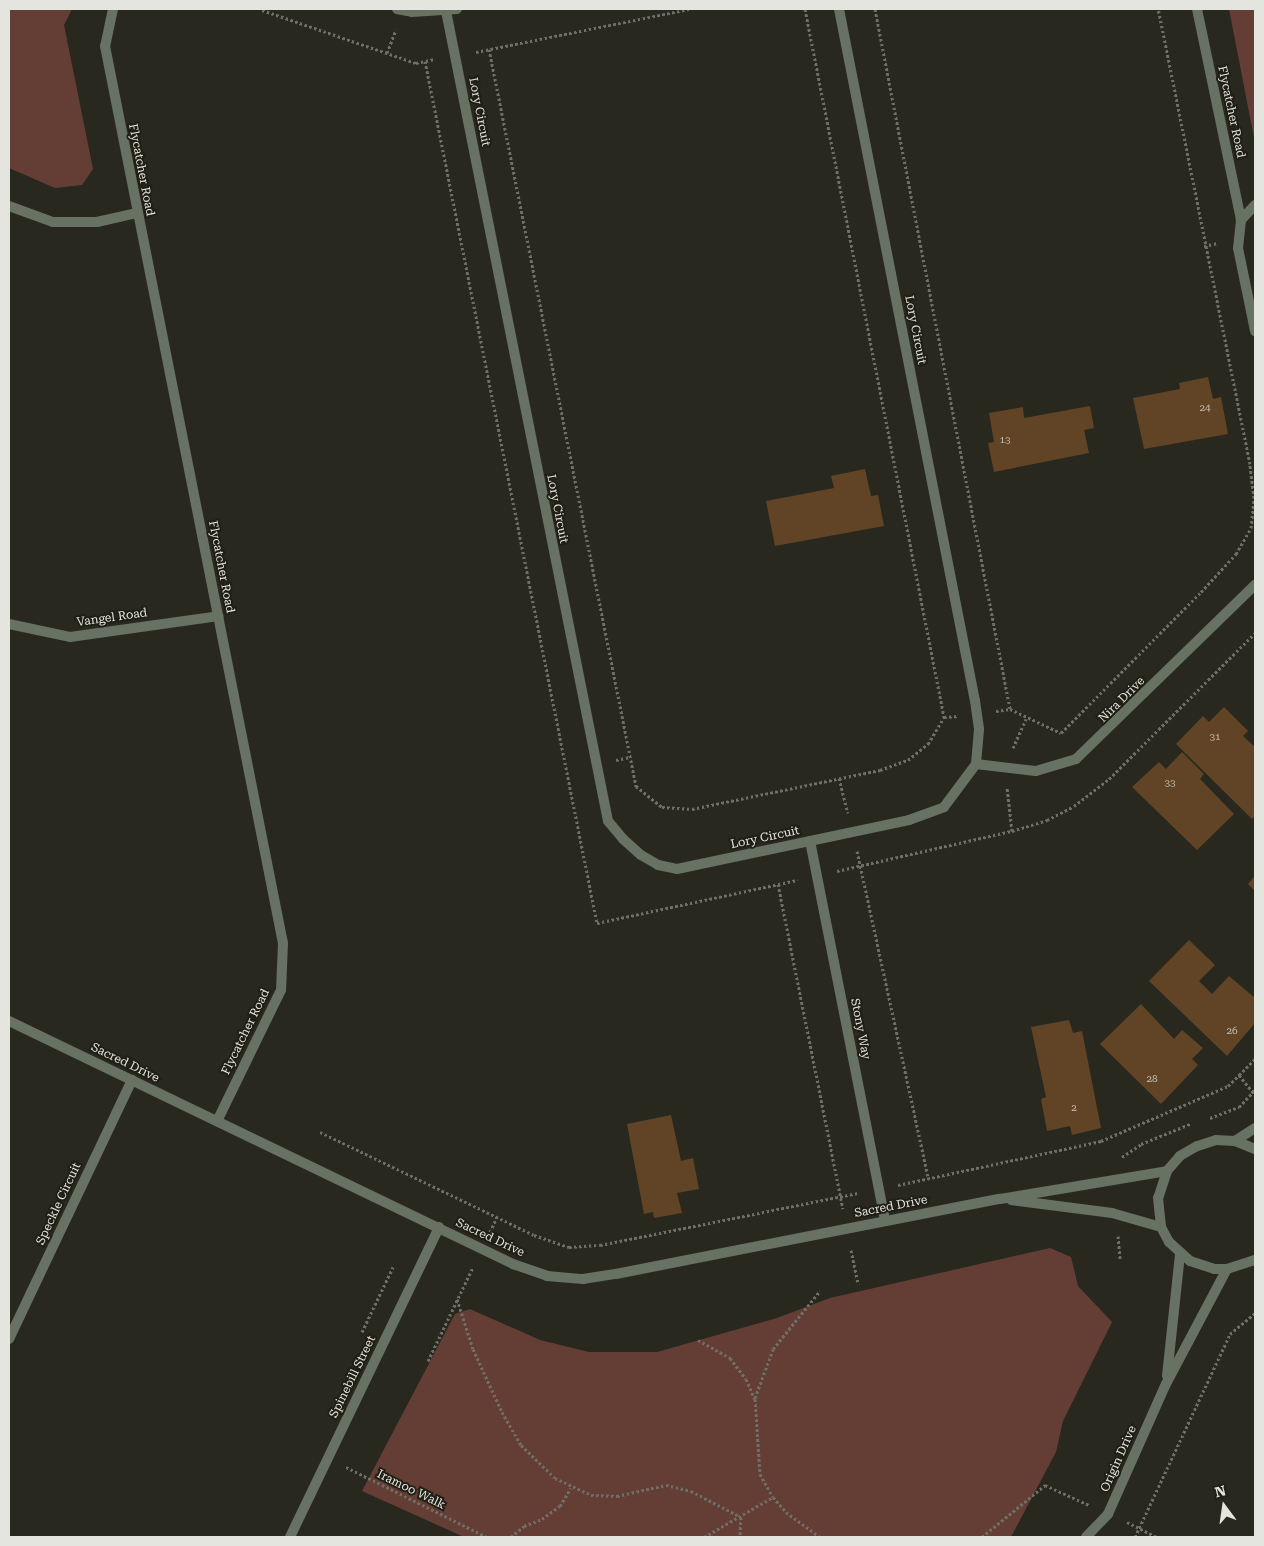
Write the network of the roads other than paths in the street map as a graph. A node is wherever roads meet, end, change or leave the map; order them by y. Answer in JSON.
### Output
{"nodes":[{"id":1,"x":113,"y":9,"type":"edge"},
{"id":2,"x":397,"y":9,"type":"edge"},
{"id":3,"x":457,"y":9,"type":"edge"},
{"id":4,"x":838,"y":9,"type":"edge"},
{"id":5,"x":1197,"y":9,"type":"edge"},
{"id":6,"x":446,"y":11,"type":"junction"},
{"id":7,"x":1255,"y":205,"type":"edge"},
{"id":8,"x":9,"y":206,"type":"edge"},
{"id":9,"x":137,"y":213,"type":"junction"},
{"id":10,"x":1241,"y":220,"type":"junction"},
{"id":11,"x":1255,"y":331,"type":"edge"},
{"id":12,"x":1255,"y":585,"type":"edge"},
{"id":13,"x":218,"y":616,"type":"junction"},
{"id":14,"x":9,"y":624,"type":"edge"},
{"id":15,"x":976,"y":764,"type":"junction"},
{"id":16,"x":810,"y":841,"type":"junction"},
{"id":17,"x":9,"y":1021,"type":"edge"},
{"id":18,"x":132,"y":1080,"type":"junction"},
{"id":19,"x":217,"y":1121,"type":"junction"},
{"id":20,"x":1255,"y":1128,"type":"edge"},
{"id":21,"x":1235,"y":1141,"type":"junction"},
{"id":22,"x":1255,"y":1149,"type":"edge"},
{"id":23,"x":1167,"y":1171,"type":"junction"},
{"id":24,"x":1000,"y":1199,"type":"junction"},
{"id":25,"x":885,"y":1221,"type":"junction"},
{"id":26,"x":1162,"y":1227,"type":"junction"},
{"id":27,"x":440,"y":1228,"type":"junction"},
{"id":28,"x":1180,"y":1254,"type":"junction"},
{"id":29,"x":1255,"y":1260,"type":"edge"},
{"id":30,"x":1227,"y":1269,"type":"junction"},
{"id":31,"x":9,"y":1339,"type":"edge"},
{"id":32,"x":1166,"y":1384,"type":"junction"},
{"id":33,"x":290,"y":1537,"type":"edge"},
{"id":34,"x":1086,"y":1537,"type":"edge"}],
"edges":[{"from":1,"to":9,"type":"street","name":"Flycatcher Road"},
{"from":2,"to":6,"type":"street"},
{"from":3,"to":6,"type":"street"},
{"from":4,"to":15,"type":"street","name":"Lory Circuit"},
{"from":5,"to":10,"type":"street","name":"Flycatcher Road"},
{"from":6,"to":16,"type":"street","name":"Lory Circuit"},
{"from":7,"to":10,"type":"street"},
{"from":8,"to":9,"type":"street"},
{"from":9,"to":13,"type":"street","name":"Flycatcher Road"},
{"from":10,"to":11,"type":"street"},
{"from":12,"to":15,"type":"street","name":"Nira Drive"},
{"from":13,"to":14,"type":"street","name":"Vangel Road"},
{"from":13,"to":19,"type":"street","name":"Flycatcher Road"},
{"from":15,"to":16,"type":"street","name":"Lory Circuit"},
{"from":16,"to":25,"type":"street","name":"Stony Way"},
{"from":17,"to":18,"type":"street","name":"Sacred Drive"},
{"from":18,"to":19,"type":"street","name":"Sacred Drive"},
{"from":18,"to":31,"type":"street","name":"Speckle Circuit"},
{"from":19,"to":27,"type":"street","name":"Sacred Drive"},
{"from":20,"to":21,"type":"street"},
{"from":21,"to":22,"type":"street"},
{"from":21,"to":23,"type":"street"},
{"from":23,"to":24,"type":"street","name":"Sacred Drive"},
{"from":23,"to":26,"type":"street"},
{"from":24,"to":25,"type":"street","name":"Sacred Drive"},
{"from":24,"to":26,"type":"street","name":"Sacred Drive"},
{"from":25,"to":27,"type":"street","name":"Sacred Drive"},
{"from":26,"to":28,"type":"street"},
{"from":27,"to":33,"type":"street","name":"Spinebill Street"},
{"from":28,"to":30,"type":"street"},
{"from":28,"to":32,"type":"street","name":"Origin Drive"},
{"from":29,"to":30,"type":"street"},
{"from":30,"to":32,"type":"street","name":"Origin Drive"},
{"from":32,"to":34,"type":"street","name":"Origin Drive"}]}
